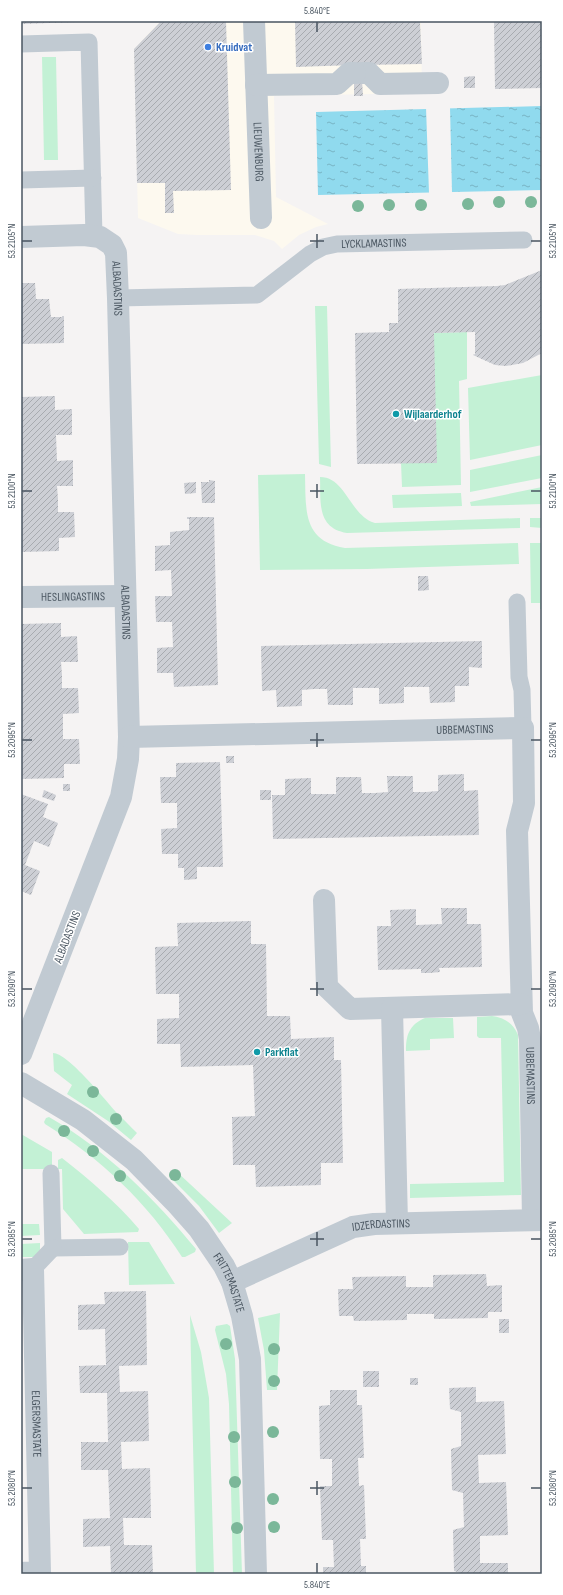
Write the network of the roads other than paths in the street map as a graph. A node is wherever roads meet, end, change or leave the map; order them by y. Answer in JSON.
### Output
{"nodes":[{"id":1,"x":254,"y":21,"type":"edge"},
{"id":2,"x":21,"y":44,"type":"edge"},
{"id":3,"x":438,"y":83,"type":"dead end"},
{"id":4,"x":256,"y":85,"type":"junction"},
{"id":5,"x":92,"y":178,"type":"junction"},
{"id":6,"x":21,"y":180,"type":"edge"},
{"id":7,"x":261,"y":218,"type":"dead end"},
{"id":8,"x":21,"y":236,"type":"edge"},
{"id":9,"x":94,"y":236,"type":"junction"},
{"id":10,"x":524,"y":240,"type":"dead end"},
{"id":11,"x":118,"y":298,"type":"junction"},
{"id":12,"x":126,"y":596,"type":"junction"},
{"id":13,"x":21,"y":597,"type":"edge"},
{"id":14,"x":517,"y":602,"type":"dead end"},
{"id":15,"x":523,"y":728,"type":"junction"},
{"id":16,"x":129,"y":737,"type":"junction"},
{"id":17,"x":324,"y":900,"type":"dead end"},
{"id":18,"x":521,"y":1004,"type":"junction"},
{"id":19,"x":392,"y":1008,"type":"junction"},
{"id":20,"x":21,"y":1054,"type":"edge"},
{"id":21,"x":21,"y":1083,"type":"edge"},
{"id":22,"x":51,"y":1173,"type":"dead end"},
{"id":23,"x":538,"y":1220,"type":"edge"},
{"id":24,"x":397,"y":1223,"type":"junction"},
{"id":25,"x":120,"y":1247,"type":"dead end"},
{"id":26,"x":53,"y":1248,"type":"junction"},
{"id":27,"x":27,"y":1269,"type":"edge"},
{"id":28,"x":232,"y":1282,"type":"junction"},
{"id":29,"x":21,"y":1572,"type":"edge"},
{"id":30,"x":256,"y":1574,"type":"edge"}],
"edges":[{"from":1,"to":4,"type":"street","name":"LIEUWENBURG"},
{"from":2,"to":5,"type":"lane"},
{"from":3,"to":4,"type":"street"},
{"from":4,"to":7,"type":"street","name":"LIEUWENBURG"},
{"from":5,"to":6,"type":"lane"},
{"from":5,"to":9,"type":"lane"},
{"from":8,"to":9,"type":"street","name":"ALBADASTINS"},
{"from":9,"to":11,"type":"street","name":"ALBADASTINS"},
{"from":10,"to":11,"type":"lane","name":"LYCKLAMASTINS"},
{"from":11,"to":12,"type":"street","name":"ALBADASTINS"},
{"from":12,"to":13,"type":"street","name":"HESLINGASTINS"},
{"from":12,"to":16,"type":"street","name":"ALBADASTINS"},
{"from":14,"to":15,"type":"lane"},
{"from":15,"to":16,"type":"street","name":"UBBEMASTINS"},
{"from":15,"to":18,"type":"street","name":"UBBEMASTINS"},
{"from":16,"to":20,"type":"street","name":"ALBADASTINS"},
{"from":17,"to":19,"type":"street"},
{"from":18,"to":19,"type":"street"},
{"from":18,"to":23,"type":"street","name":"UBBEMASTINS"},
{"from":19,"to":24,"type":"street"},
{"from":21,"to":28,"type":"street","name":"FRITTEMASTATE"},
{"from":22,"to":26,"type":"lane"},
{"from":23,"to":24,"type":"street","name":"IDZERDASTINS"},
{"from":24,"to":28,"type":"street","name":"IDZERDASTINS"},
{"from":25,"to":26,"type":"lane"},
{"from":26,"to":27,"type":"lane"},
{"from":27,"to":29,"type":"street","name":"ELGERSMASTATE"},
{"from":28,"to":30,"type":"street","name":"FRITTEMASTATE"}]}
